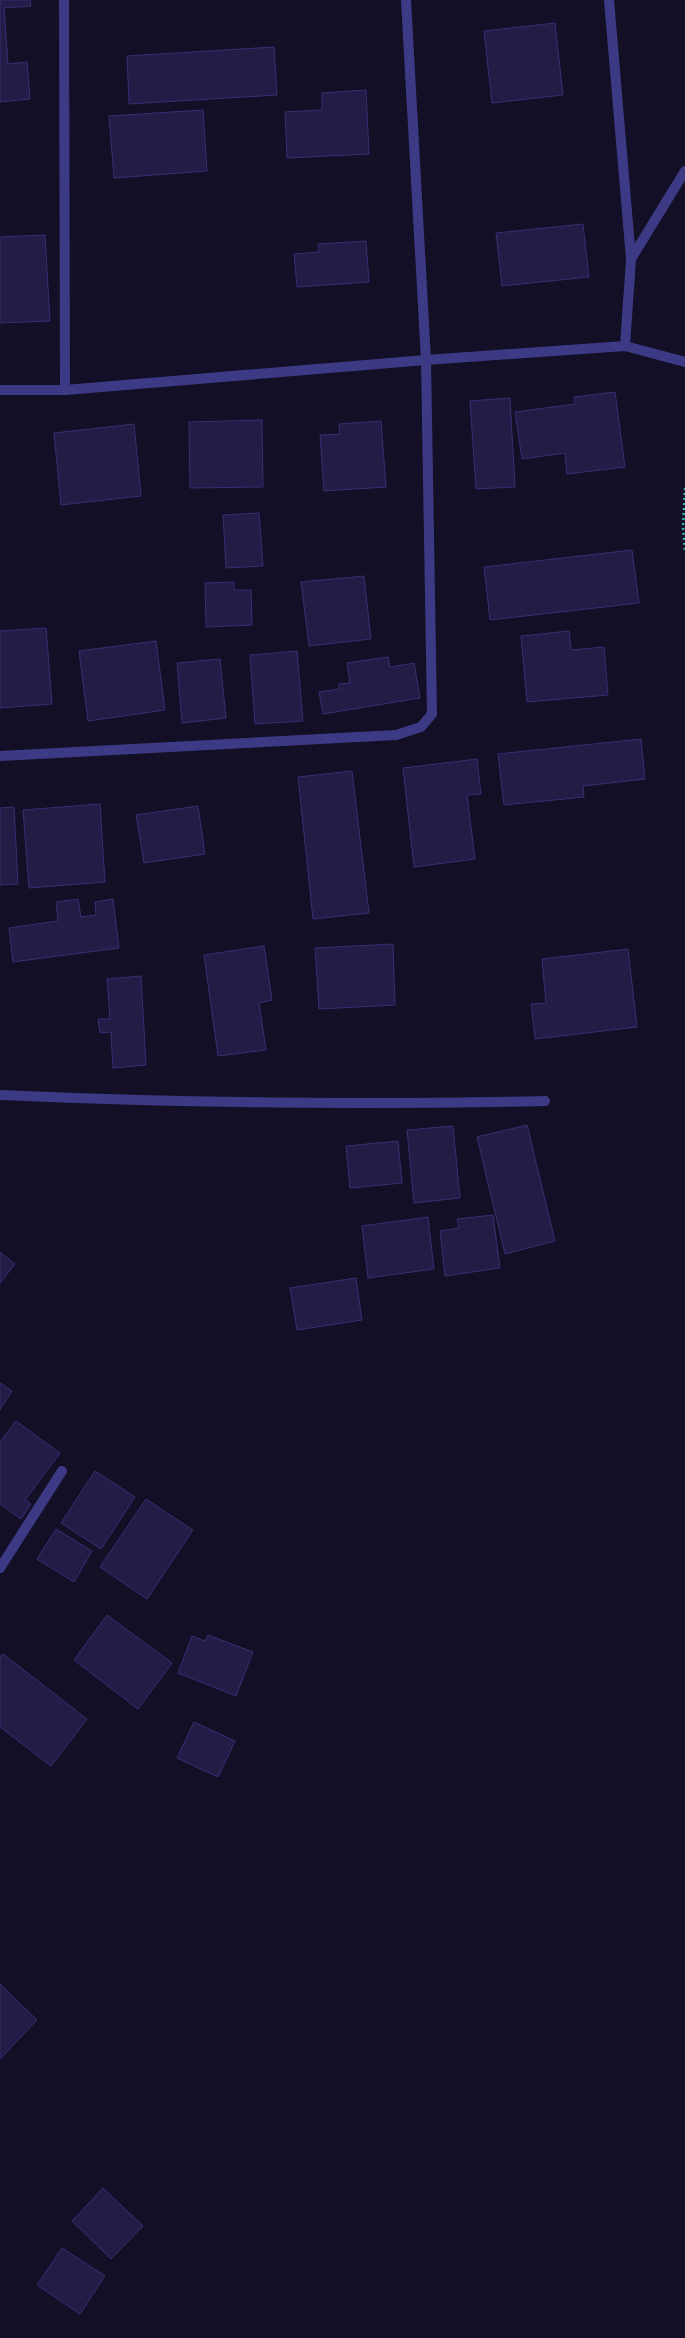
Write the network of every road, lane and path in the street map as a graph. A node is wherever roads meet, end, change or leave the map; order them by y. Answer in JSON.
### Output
{"nodes":[{"id":1,"x":64,"y":0,"type":"edge"},
{"id":2,"x":406,"y":0,"type":"edge"},
{"id":3,"x":609,"y":0,"type":"edge"},
{"id":4,"x":685,"y":171,"type":"edge"},
{"id":5,"x":630,"y":259,"type":"junction"},
{"id":6,"x":624,"y":346,"type":"junction"},
{"id":7,"x":426,"y":360,"type":"junction"},
{"id":8,"x":685,"y":362,"type":"edge"},
{"id":9,"x":0,"y":390,"type":"edge"},
{"id":10,"x":65,"y":390,"type":"junction"},
{"id":11,"x":685,"y":488,"type":"edge"},
{"id":12,"x":685,"y":551,"type":"edge"},
{"id":13,"x":0,"y":756,"type":"edge"},
{"id":14,"x":0,"y":1095,"type":"edge"},
{"id":15,"x":545,"y":1101,"type":"dead end"},
{"id":16,"x":62,"y":1471,"type":"dead end"},
{"id":17,"x":0,"y":1568,"type":"edge"}],
"edges":[{"from":1,"to":10,"type":"street"},
{"from":2,"to":7,"type":"street"},
{"from":3,"to":5,"type":"street"},
{"from":4,"to":5,"type":"street"},
{"from":5,"to":6,"type":"street"},
{"from":6,"to":7,"type":"street"},
{"from":6,"to":8,"type":"street"},
{"from":7,"to":10,"type":"street"},
{"from":7,"to":13,"type":"street"},
{"from":9,"to":10,"type":"street"},
{"from":11,"to":12,"type":"path"},
{"from":14,"to":15,"type":"street"},
{"from":16,"to":17,"type":"street"}]}
